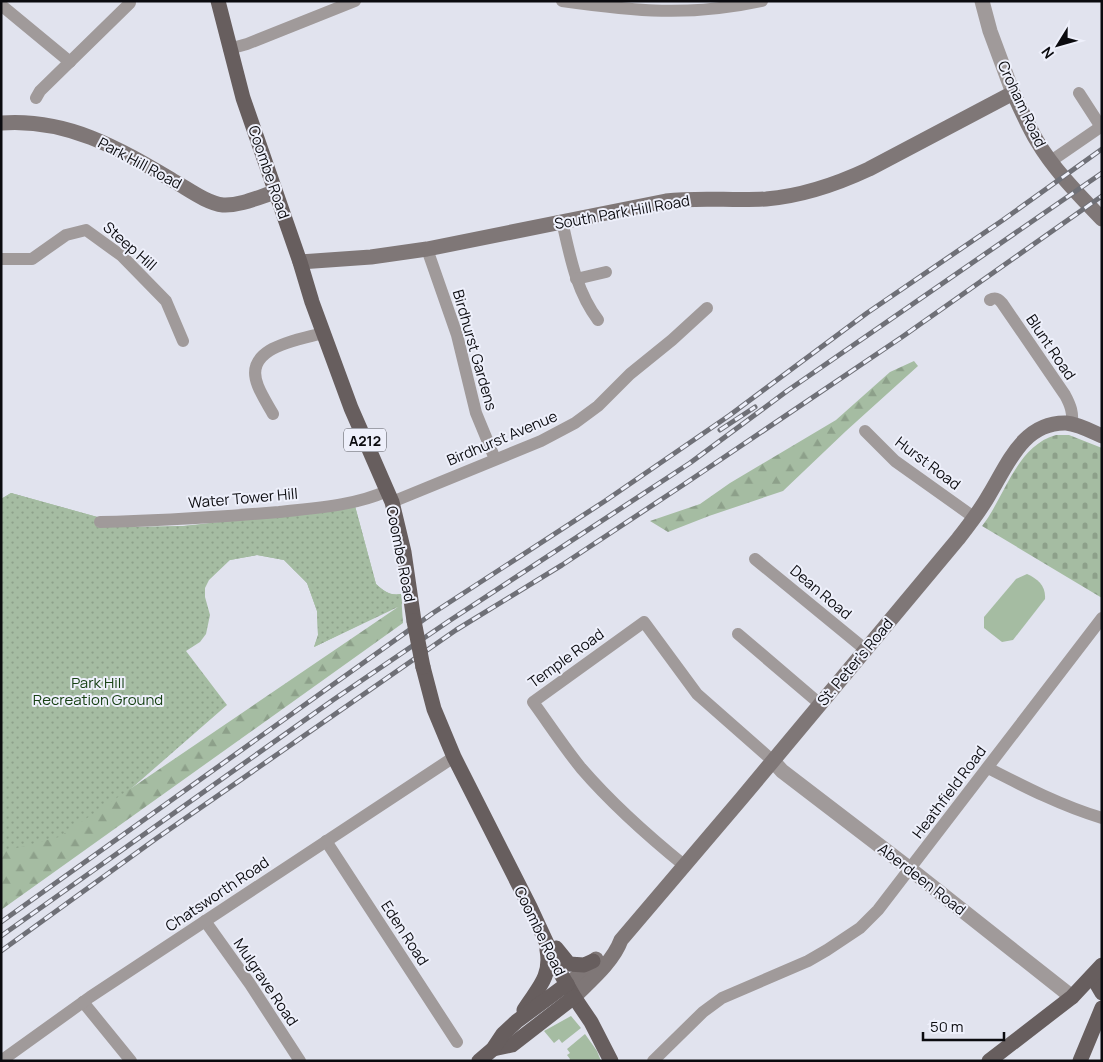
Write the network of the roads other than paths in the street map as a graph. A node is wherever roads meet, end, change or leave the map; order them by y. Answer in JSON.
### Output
{"nodes":[{"id":1,"x":218,"y":1,"type":"edge"},
{"id":2,"x":355,"y":1,"type":"edge"},
{"id":3,"x":562,"y":1,"type":"edge"},
{"id":4,"x":762,"y":1,"type":"edge"},
{"id":5,"x":982,"y":1,"type":"edge"},
{"id":6,"x":130,"y":3,"type":"dead end"},
{"id":7,"x":1,"y":5,"type":"edge"},
{"id":8,"x":229,"y":49,"type":"junction"},
{"id":9,"x":70,"y":62,"type":"junction"},
{"id":10,"x":1013,"y":93,"type":"junction"},
{"id":11,"x":1079,"y":93,"type":"dead end"},
{"id":12,"x":36,"y":98,"type":"dead end"},
{"id":13,"x":1,"y":123,"type":"edge"},
{"id":14,"x":1101,"y":127,"type":"edge"},
{"id":15,"x":1051,"y":160,"type":"junction"},
{"id":16,"x":275,"y":192,"type":"junction"},
{"id":17,"x":1102,"y":219,"type":"edge"},
{"id":18,"x":562,"y":221,"type":"junction"},
{"id":19,"x":427,"y":249,"type":"junction"},
{"id":20,"x":1,"y":259,"type":"edge"},
{"id":21,"x":300,"y":262,"type":"junction"},
{"id":22,"x":606,"y":272,"type":"dead end"},
{"id":23,"x":576,"y":279,"type":"junction"},
{"id":24,"x":990,"y":300,"type":"dead end"},
{"id":25,"x":707,"y":308,"type":"dead end"},
{"id":26,"x":598,"y":320,"type":"dead end"},
{"id":27,"x":323,"y":333,"type":"junction"},
{"id":28,"x":183,"y":341,"type":"dead end"},
{"id":29,"x":273,"y":414,"type":"dead end"},
{"id":30,"x":1072,"y":424,"type":"junction"},
{"id":31,"x":865,"y":431,"type":"dead end"},
{"id":32,"x":1102,"y":436,"type":"edge"},
{"id":33,"x":496,"y":459,"type":"junction"},
{"id":34,"x":389,"y":497,"type":"junction"},
{"id":35,"x":975,"y":518,"type":"junction"},
{"id":36,"x":100,"y":522,"type":"dead end"},
{"id":37,"x":755,"y":559,"type":"dead end"},
{"id":38,"x":1102,"y":618,"type":"edge"},
{"id":39,"x":738,"y":634,"type":"dead end"},
{"id":40,"x":866,"y":650,"type":"junction"},
{"id":41,"x":820,"y":704,"type":"junction"},
{"id":42,"x":454,"y":757,"type":"junction"},
{"id":43,"x":773,"y":761,"type":"junction"},
{"id":44,"x":988,"y":768,"type":"junction"},
{"id":45,"x":1102,"y":818,"type":"edge"},
{"id":46,"x":326,"y":841,"type":"junction"},
{"id":47,"x":685,"y":866,"type":"junction"},
{"id":48,"x":910,"y":869,"type":"junction"},
{"id":49,"x":205,"y":921,"type":"junction"},
{"id":50,"x":544,"y":936,"type":"junction"},
{"id":51,"x":621,"y":940,"type":"junction"},
{"id":52,"x":593,"y":961,"type":"junction"},
{"id":53,"x":1097,"y":970,"type":"edge"},
{"id":54,"x":570,"y":991,"type":"junction"},
{"id":55,"x":1102,"y":993,"type":"edge"},
{"id":56,"x":1072,"y":997,"type":"junction"},
{"id":57,"x":83,"y":1002,"type":"junction"},
{"id":58,"x":1102,"y":1008,"type":"edge"},
{"id":59,"x":516,"y":1022,"type":"junction"},
{"id":60,"x":457,"y":1042,"type":"dead end"},
{"id":61,"x":493,"y":1050,"type":"junction"},
{"id":62,"x":1,"y":1061,"type":"edge"},
{"id":63,"x":131,"y":1061,"type":"edge"},
{"id":64,"x":300,"y":1061,"type":"edge"},
{"id":65,"x":479,"y":1061,"type":"edge"},
{"id":66,"x":611,"y":1061,"type":"edge"},
{"id":67,"x":653,"y":1061,"type":"edge"},
{"id":68,"x":988,"y":1061,"type":"edge"},
{"id":69,"x":1080,"y":1061,"type":"edge"}],
"edges":[{"from":1,"to":8,"type":"main road","name":"Coombe Road","number":"A212"},
{"from":2,"to":8,"type":"street"},
{"from":3,"to":4,"type":"street"},
{"from":5,"to":10,"type":"street","name":"Croham Road"},
{"from":6,"to":9,"type":"street"},
{"from":7,"to":9,"type":"street"},
{"from":8,"to":16,"type":"main road","name":"Coombe Road","number":"A212"},
{"from":9,"to":12,"type":"street"},
{"from":10,"to":15,"type":"main road","name":"Croham Road"},
{"from":10,"to":18,"type":"main road","name":"South Park Hill Road"},
{"from":11,"to":14,"type":"street"},
{"from":13,"to":16,"type":"main road","name":"Park Hill Road"},
{"from":14,"to":15,"type":"street"},
{"from":15,"to":17,"type":"main road","name":"Croham Road"},
{"from":16,"to":21,"type":"main road","name":"Coombe Road","number":"A212"},
{"from":18,"to":19,"type":"main road","name":"South Park Hill Road"},
{"from":18,"to":23,"type":"street"},
{"from":19,"to":21,"type":"main road","name":"South Park Hill Road"},
{"from":19,"to":33,"type":"street","name":"Birdhurst Gardens"},
{"from":20,"to":28,"type":"street","name":"Steep Hill"},
{"from":21,"to":27,"type":"main road","name":"Coombe Road","number":"A212"},
{"from":22,"to":23,"type":"street"},
{"from":23,"to":26,"type":"street"},
{"from":24,"to":30,"type":"street","name":"Blunt Road"},
{"from":25,"to":33,"type":"street","name":"Birdhurst Avenue"},
{"from":27,"to":29,"type":"street"},
{"from":27,"to":34,"type":"main road","name":"Coombe Road","number":"A212"},
{"from":30,"to":32,"type":"main road","name":"St. Peter's Road"},
{"from":30,"to":35,"type":"main road","name":"St. Peter's Road"},
{"from":31,"to":35,"type":"street","name":"Hurst Road"},
{"from":33,"to":34,"type":"street","name":"Birdhurst Avenue"},
{"from":34,"to":36,"type":"street","name":"Water Tower Hill"},
{"from":34,"to":42,"type":"main road","name":"Coombe Road","number":"A212","bridge":true},
{"from":35,"to":40,"type":"main road","name":"St. Peter's Road"},
{"from":37,"to":40,"type":"street","name":"Dean Road"},
{"from":38,"to":44,"type":"street","name":"Heathfield Road"},
{"from":39,"to":41,"type":"street"},
{"from":40,"to":41,"type":"main road","name":"St. Peter's Road"},
{"from":41,"to":43,"type":"main road","name":"St. Peter's Road"},
{"from":42,"to":46,"type":"street","name":"Chatsworth Road"},
{"from":42,"to":50,"type":"main road","name":"Coombe Road","number":"A212"},
{"from":43,"to":47,"type":"main road","name":"St. Peter's Road"},
{"from":43,"to":47,"type":"street","name":"Temple Road"},
{"from":43,"to":48,"type":"street","name":"Aberdeen Road"},
{"from":44,"to":45,"type":"street"},
{"from":44,"to":48,"type":"street","name":"Heathfield Road"},
{"from":46,"to":49,"type":"street","name":"Chatsworth Road"},
{"from":46,"to":60,"type":"street","name":"Eden Road"},
{"from":47,"to":51,"type":"main road","name":"St. Peter's Road"},
{"from":48,"to":56,"type":"street","name":"Aberdeen Road"},
{"from":48,"to":67,"type":"street","name":"Heathfield Road"},
{"from":49,"to":57,"type":"street","name":"Chatsworth Road"},
{"from":49,"to":64,"type":"street","name":"Mulgrave Road"},
{"from":50,"to":52,"type":"main road"},
{"from":50,"to":54,"type":"main road","name":"Coombe Road","number":"A212"},
{"from":50,"to":59,"type":"main road"},
{"from":51,"to":52,"type":"main road","name":"St. Peter's Road"},
{"from":51,"to":54,"type":"main road","name":"St. Peter's Road"},
{"from":52,"to":54,"type":"main road","name":"St. Peter's Road"},
{"from":53,"to":55,"type":"main road"},
{"from":53,"to":56,"type":"main road"},
{"from":54,"to":59,"type":"main road"},
{"from":54,"to":61,"type":"main road"},
{"from":54,"to":66,"type":"main road","name":"Coombe Road","number":"A212"},
{"from":56,"to":68,"type":"main road"},
{"from":57,"to":62,"type":"street","name":"Chatsworth Road"},
{"from":57,"to":63,"type":"street"},
{"from":58,"to":69,"type":"main road"},
{"from":59,"to":61,"type":"main road"},
{"from":61,"to":65,"type":"main road"}]}
